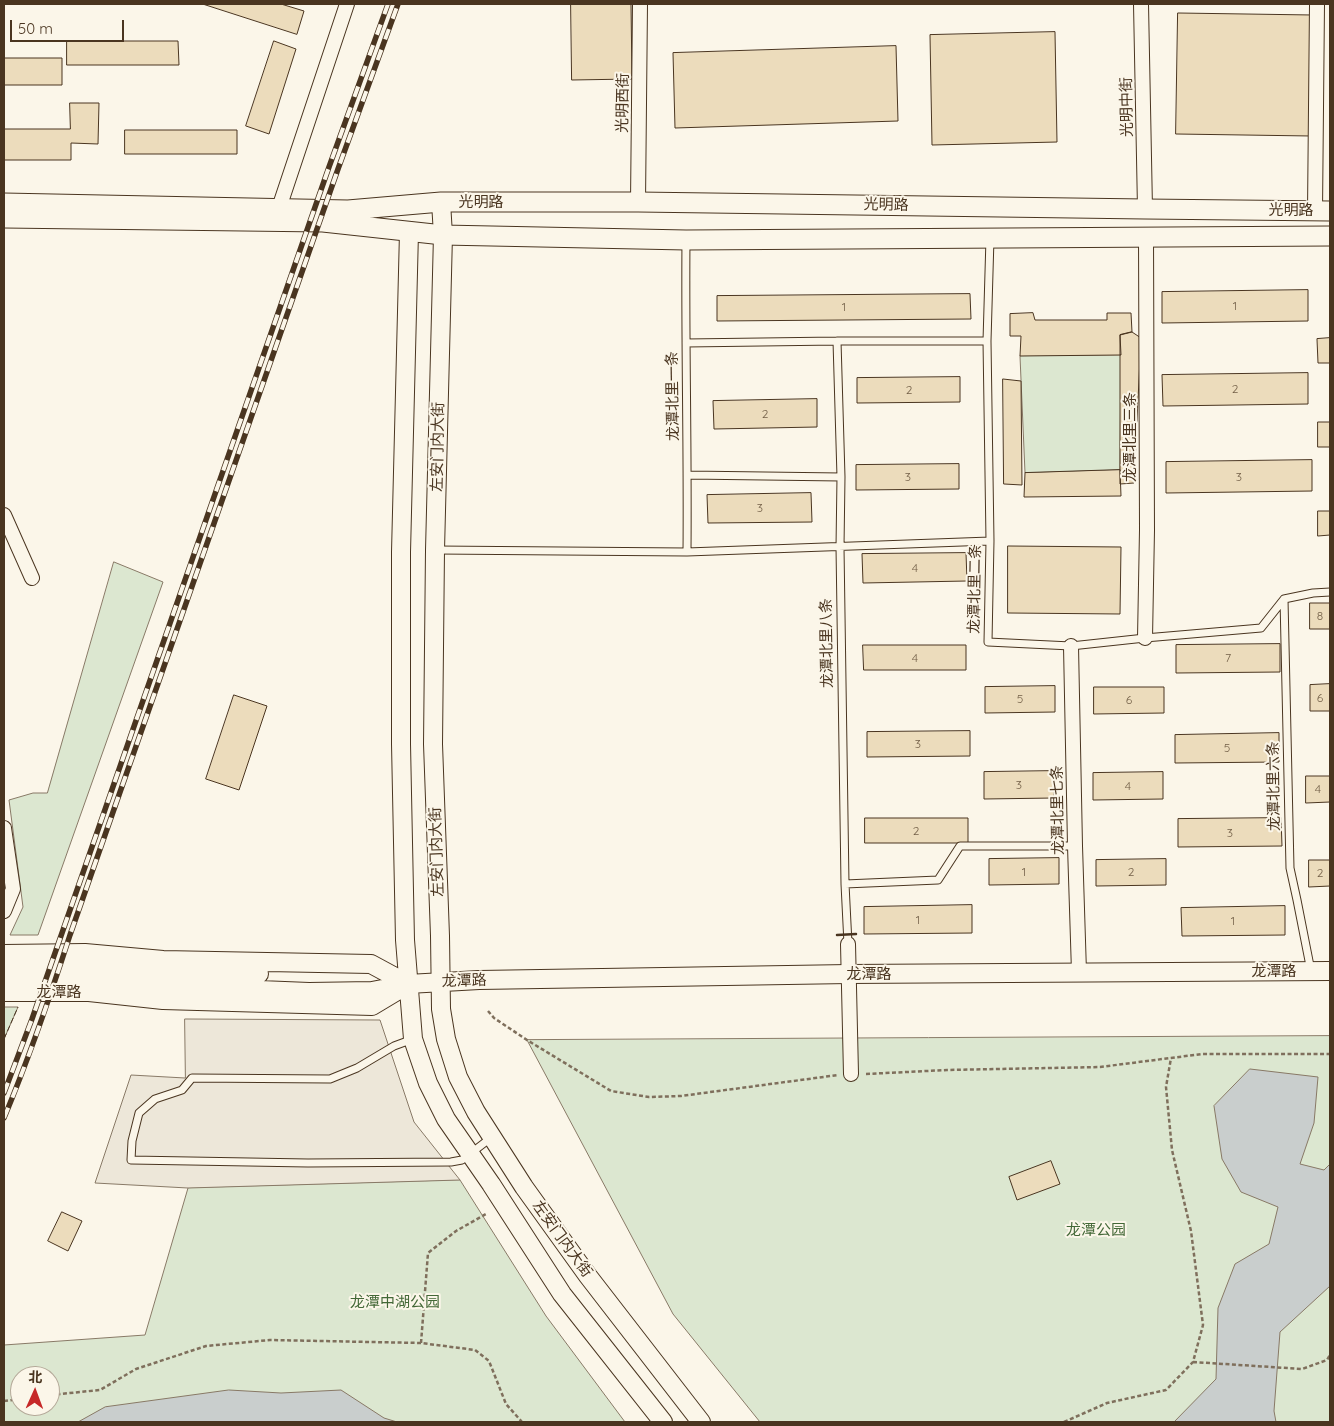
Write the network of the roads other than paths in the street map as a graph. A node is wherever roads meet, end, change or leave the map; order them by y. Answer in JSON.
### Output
{"nodes":[{"id":1,"x":347,"y":4,"type":"edge"},
{"id":2,"x":640,"y":4,"type":"edge"},
{"id":3,"x":1141,"y":4,"type":"edge"},
{"id":4,"x":1317,"y":4,"type":"edge"},
{"id":5,"x":441,"y":202,"type":"junction"},
{"id":6,"x":638,"y":202,"type":"junction"},
{"id":7,"x":4,"y":203,"type":"edge"},
{"id":8,"x":279,"y":208,"type":"junction"},
{"id":9,"x":1145,"y":209,"type":"junction"},
{"id":10,"x":1323,"y":211,"type":"edge"},
{"id":11,"x":4,"y":218,"type":"edge"},
{"id":12,"x":409,"y":232,"type":"junction"},
{"id":13,"x":443,"y":236,"type":"junction"},
{"id":14,"x":1146,"y":236,"type":"junction"},
{"id":15,"x":1330,"y":236,"type":"edge"},
{"id":16,"x":990,"y":237,"type":"junction"},
{"id":17,"x":686,"y":240,"type":"junction"},
{"id":18,"x":837,"y":341,"type":"junction"},
{"id":19,"x":987,"y":341,"type":"junction"},
{"id":20,"x":686,"y":343,"type":"junction"},
{"id":21,"x":688,"y":475,"type":"junction"},
{"id":22,"x":841,"y":477,"type":"junction"},
{"id":23,"x":4,"y":515,"type":"edge"},
{"id":24,"x":990,"y":541,"type":"junction"},
{"id":25,"x":840,"y":547,"type":"junction"},
{"id":26,"x":435,"y":550,"type":"junction"},
{"id":27,"x":687,"y":552,"type":"junction"},
{"id":28,"x":32,"y":578,"type":"dead end"},
{"id":29,"x":1330,"y":592,"type":"edge"},
{"id":30,"x":1284,"y":599,"type":"junction"},
{"id":31,"x":1145,"y":638,"type":"junction"},
{"id":32,"x":1071,"y":646,"type":"junction"},
{"id":33,"x":4,"y":828,"type":"edge"},
{"id":34,"x":1075,"y":846,"type":"junction"},
{"id":35,"x":845,"y":884,"type":"junction"},
{"id":36,"x":4,"y":911,"type":"edge"},
{"id":37,"x":848,"y":944,"type":"joint"},
{"id":38,"x":4,"y":954,"type":"edge"},
{"id":39,"x":4,"y":966,"type":"edge"},
{"id":40,"x":1311,"y":971,"type":"junction"},
{"id":41,"x":1330,"y":971,"type":"edge"},
{"id":42,"x":1079,"y":972,"type":"junction"},
{"id":43,"x":849,"y":974,"type":"junction"},
{"id":44,"x":4,"y":978,"type":"edge"},
{"id":45,"x":440,"y":982,"type":"junction"},
{"id":46,"x":408,"y":984,"type":"junction"},
{"id":47,"x":4,"y":992,"type":"edge"},
{"id":48,"x":413,"y":1039,"type":"junction"},
{"id":49,"x":851,"y":1074,"type":"road end"},
{"id":50,"x":492,"y":1137,"type":"junction"},
{"id":51,"x":471,"y":1154,"type":"junction"},
{"id":52,"x":663,"y":1422,"type":"edge"},
{"id":53,"x":701,"y":1422,"type":"edge"}],
"edges":[{"from":1,"to":8,"type":"street"},
{"from":2,"to":6,"type":"street","name":"光明西街"},
{"from":3,"to":9,"type":"street","name":"光明中街"},
{"from":4,"to":10,"type":"street"},
{"from":5,"to":6,"type":"main road","name":"光明路"},
{"from":5,"to":8,"type":"main road","name":"光明路"},
{"from":5,"to":13,"type":"street","name":"左安门内大街"},
{"from":6,"to":9,"type":"main road","name":"光明路"},
{"from":7,"to":8,"type":"main road","name":"光明路"},
{"from":9,"to":10,"type":"main road","name":"光明路"},
{"from":11,"to":12,"type":"main road","name":"光明路"},
{"from":12,"to":13,"type":"main road","name":"光明路"},
{"from":12,"to":46,"type":"street","name":"左安门内大街"},
{"from":13,"to":17,"type":"main road","name":"光明路"},
{"from":13,"to":26,"type":"street","name":"左安门内大街"},
{"from":14,"to":15,"type":"main road","name":"光明路"},
{"from":14,"to":16,"type":"main road","name":"光明路"},
{"from":14,"to":31,"type":"street","name":"龙潭北里三条"},
{"from":16,"to":17,"type":"main road","name":"光明路"},
{"from":16,"to":19,"type":"lane","name":"龙潭北里二条"},
{"from":17,"to":20,"type":"lane","name":"龙潭北里一条"},
{"from":18,"to":19,"type":"lane"},
{"from":18,"to":20,"type":"lane"},
{"from":18,"to":22,"type":"lane","name":"龙潭北里八条"},
{"from":19,"to":24,"type":"lane","name":"龙潭北里二条"},
{"from":20,"to":21,"type":"lane","name":"龙潭北里一条"},
{"from":21,"to":22,"type":"lane"},
{"from":21,"to":27,"type":"lane","name":"龙潭北里一条"},
{"from":22,"to":25,"type":"lane","name":"龙潭北里八条"},
{"from":23,"to":28,"type":"street"},
{"from":24,"to":25,"type":"lane"},
{"from":24,"to":32,"type":"lane","name":"龙潭北里二条"},
{"from":25,"to":27,"type":"lane"},
{"from":25,"to":35,"type":"lane","name":"龙潭北里八条"},
{"from":26,"to":27,"type":"lane"},
{"from":26,"to":45,"type":"street","name":"左安门内大街"},
{"from":29,"to":30,"type":"lane"},
{"from":30,"to":31,"type":"lane","name":"龙潭北里二条"},
{"from":30,"to":40,"type":"lane","name":"龙潭北里六条"},
{"from":31,"to":32,"type":"lane","name":"龙潭北里二条"},
{"from":32,"to":34,"type":"street","name":"龙潭北里七条"},
{"from":33,"to":36,"type":"street"},
{"from":34,"to":35,"type":"lane"},
{"from":34,"to":42,"type":"street","name":"龙潭北里七条"},
{"from":35,"to":37,"type":"lane","name":"龙潭北里八条"},
{"from":37,"to":43,"type":"street"},
{"from":38,"to":46,"type":"street"},
{"from":39,"to":46,"type":"street","name":"龙潭路"},
{"from":40,"to":41,"type":"street","name":"龙潭路"},
{"from":40,"to":42,"type":"street","name":"龙潭路"},
{"from":42,"to":43,"type":"street","name":"龙潭路"},
{"from":43,"to":45,"type":"street","name":"龙潭路"},
{"from":43,"to":49,"type":"street"},
{"from":44,"to":46,"type":"street","name":"龙潭路"},
{"from":45,"to":46,"type":"street","name":"龙潭路"},
{"from":45,"to":50,"type":"street","name":"左安门内大街"},
{"from":46,"to":47,"type":"street","name":"龙潭路"},
{"from":46,"to":48,"type":"street","name":"左安门内大街"},
{"from":48,"to":51,"type":"street","name":"左安门内大街"},
{"from":48,"to":51,"type":"lane"},
{"from":50,"to":51,"type":"lane"},
{"from":50,"to":53,"type":"street","name":"左安门内大街"},
{"from":51,"to":52,"type":"street","name":"左安门内大街"}]}
